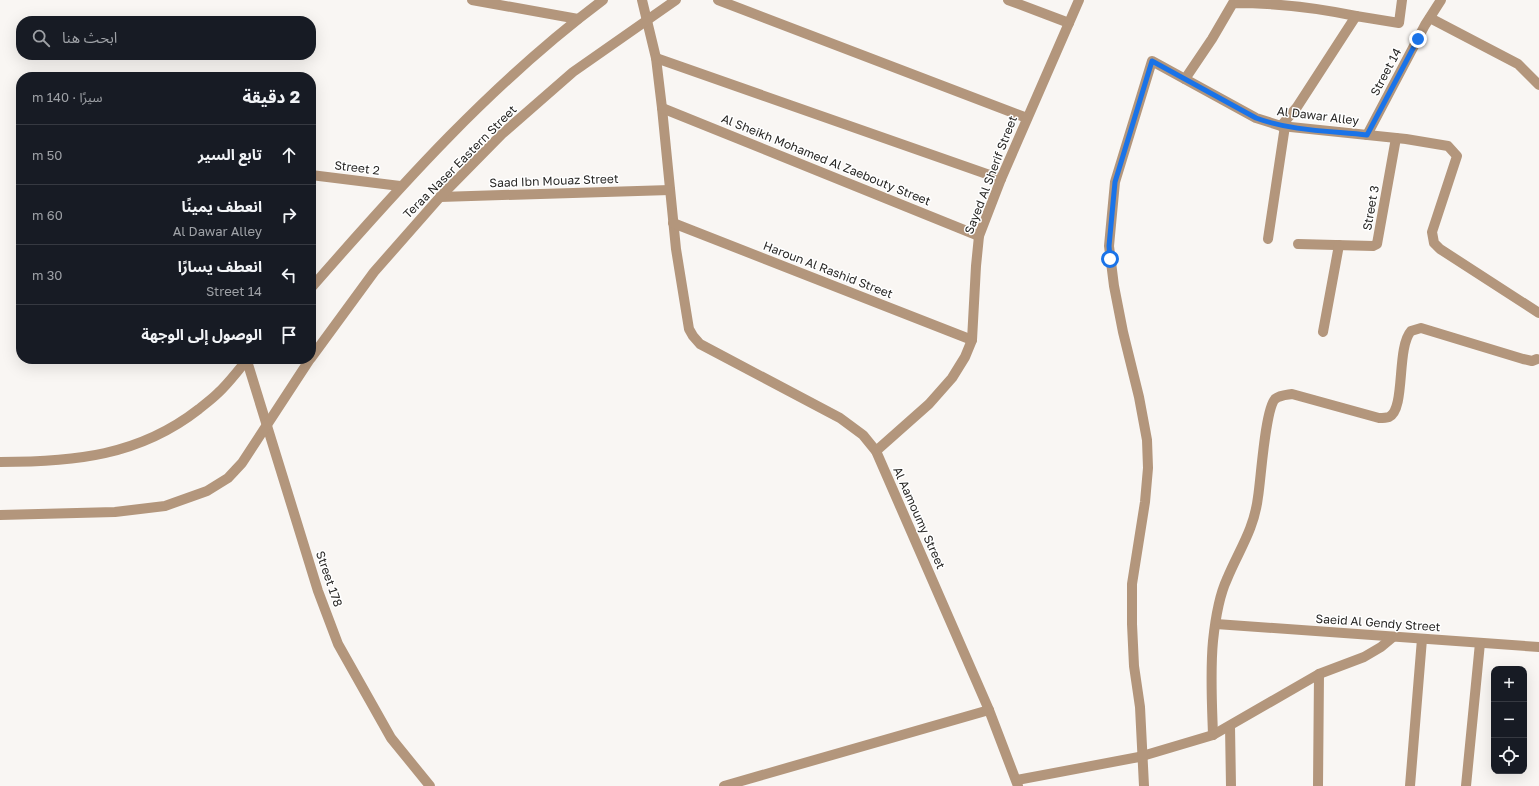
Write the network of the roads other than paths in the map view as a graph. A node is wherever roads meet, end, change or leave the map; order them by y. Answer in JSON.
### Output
{"nodes":[{"id":1,"x":472,"y":0,"type":"edge"},
{"id":2,"x":603,"y":0,"type":"edge"},
{"id":3,"x":642,"y":0,"type":"edge"},
{"id":4,"x":676,"y":0,"type":"edge"},
{"id":5,"x":718,"y":0,"type":"edge"},
{"id":6,"x":1008,"y":0,"type":"edge"},
{"id":7,"x":1079,"y":0,"type":"edge"},
{"id":8,"x":1402,"y":0,"type":"edge"},
{"id":9,"x":1441,"y":0,"type":"edge"},
{"id":10,"x":1233,"y":2,"type":"edge"},
{"id":11,"x":1356,"y":16,"type":"junction"},
{"id":12,"x":1430,"y":18,"type":"junction"},
{"id":13,"x":578,"y":19,"type":"junction"},
{"id":14,"x":647,"y":20,"type":"junction"},
{"id":15,"x":1069,"y":23,"type":"junction"},
{"id":16,"x":656,"y":58,"type":"junction"},
{"id":17,"x":1185,"y":79,"type":"junction"},
{"id":18,"x":1539,"y":85,"type":"edge"},
{"id":19,"x":662,"y":108,"type":"junction"},
{"id":20,"x":1027,"y":118,"type":"junction"},
{"id":21,"x":1283,"y":126,"type":"junction"},
{"id":22,"x":1367,"y":135,"type":"junction"},
{"id":23,"x":1396,"y":138,"type":"junction"},
{"id":24,"x":316,"y":176,"type":"edge"},
{"id":25,"x":1001,"y":179,"type":"junction"},
{"id":26,"x":400,"y":186,"type":"junction"},
{"id":27,"x":670,"y":190,"type":"junction"},
{"id":28,"x":440,"y":197,"type":"junction"},
{"id":29,"x":674,"y":223,"type":"junction"},
{"id":30,"x":979,"y":236,"type":"junction"},
{"id":31,"x":1268,"y":239,"type":"dead end"},
{"id":32,"x":1298,"y":244,"type":"dead end"},
{"id":33,"x":1339,"y":245,"type":"junction"},
{"id":34,"x":316,"y":282,"type":"edge"},
{"id":35,"x":1539,"y":313,"type":"edge"},
{"id":36,"x":1323,"y":332,"type":"dead end"},
{"id":37,"x":972,"y":340,"type":"junction"},
{"id":38,"x":316,"y":351,"type":"edge"},
{"id":39,"x":1537,"y":359,"type":"dead end"},
{"id":40,"x":243,"y":364,"type":"edge"},
{"id":41,"x":248,"y":364,"type":"edge"},
{"id":42,"x":307,"y":364,"type":"edge"},
{"id":43,"x":266,"y":427,"type":"junction"},
{"id":44,"x":876,"y":451,"type":"junction"},
{"id":45,"x":0,"y":462,"type":"edge"},
{"id":46,"x":0,"y":515,"type":"edge"},
{"id":47,"x":1216,"y":624,"type":"junction"},
{"id":48,"x":1393,"y":637,"type":"junction"},
{"id":49,"x":1422,"y":639,"type":"junction"},
{"id":50,"x":1480,"y":643,"type":"junction"},
{"id":51,"x":1539,"y":647,"type":"edge"},
{"id":52,"x":1319,"y":674,"type":"junction"},
{"id":53,"x":989,"y":710,"type":"junction"},
{"id":54,"x":1230,"y":726,"type":"junction"},
{"id":55,"x":1213,"y":735,"type":"junction"},
{"id":56,"x":1143,"y":756,"type":"junction"},
{"id":57,"x":1018,"y":783,"type":"edge"},
{"id":58,"x":430,"y":786,"type":"edge"},
{"id":59,"x":724,"y":786,"type":"edge"},
{"id":60,"x":1144,"y":786,"type":"edge"},
{"id":61,"x":1231,"y":786,"type":"edge"},
{"id":62,"x":1318,"y":786,"type":"edge"},
{"id":63,"x":1410,"y":786,"type":"edge"},
{"id":64,"x":1466,"y":786,"type":"edge"}],
"edges":[{"from":1,"to":13,"type":"street"},
{"from":2,"to":13,"type":"street","name":"Teraa Naser Eastern Street"},
{"from":3,"to":14,"type":"street"},
{"from":4,"to":14,"type":"street","name":"Teraa Naser Eastern Street"},
{"from":5,"to":20,"type":"street"},
{"from":6,"to":15,"type":"street"},
{"from":7,"to":15,"type":"street","name":"Sayed Al Sherif Street"},
{"from":8,"to":11,"type":"street"},
{"from":9,"to":12,"type":"street","name":"Street 14"},
{"from":10,"to":11,"type":"street"},
{"from":10,"to":17,"type":"street"},
{"from":11,"to":21,"type":"street"},
{"from":12,"to":18,"type":"street"},
{"from":12,"to":22,"type":"street","name":"Street 14"},
{"from":13,"to":26,"type":"street","name":"Teraa Naser Eastern Street"},
{"from":14,"to":16,"type":"street"},
{"from":14,"to":28,"type":"street","name":"Teraa Naser Eastern Street"},
{"from":15,"to":20,"type":"street","name":"Sayed Al Sherif Street"},
{"from":16,"to":19,"type":"street"},
{"from":16,"to":25,"type":"street"},
{"from":17,"to":21,"type":"street","name":"Al Dawar Alley"},
{"from":17,"to":56,"type":"street","name":"Al Dawar Alley"},
{"from":19,"to":27,"type":"street"},
{"from":19,"to":30,"type":"street","name":"Al Sheikh Mohamed Al Zaebouty Street"},
{"from":20,"to":25,"type":"street","name":"Sayed Al Sherif Street"},
{"from":21,"to":22,"type":"street","name":"Al Dawar Alley"},
{"from":21,"to":31,"type":"street"},
{"from":22,"to":23,"type":"street","name":"Al Dawar Alley"},
{"from":23,"to":33,"type":"street","name":"Street 3"},
{"from":23,"to":35,"type":"street","name":"Al Dawar Alley"},
{"from":24,"to":26,"type":"street","name":"Street 2"},
{"from":25,"to":30,"type":"street","name":"Sayed Al Sherif Street"},
{"from":26,"to":34,"type":"street","name":"Teraa Naser Eastern Street"},
{"from":27,"to":28,"type":"street","name":"Saad Ibn Mouaz Street"},
{"from":27,"to":29,"type":"street"},
{"from":28,"to":38,"type":"street","name":"Teraa Naser Eastern Street"},
{"from":29,"to":37,"type":"street","name":"Haroun Al Rashid Street"},
{"from":29,"to":44,"type":"street","name":"Al Aamoumy Street"},
{"from":30,"to":37,"type":"street","name":"Sayed Al Sherif Street"},
{"from":32,"to":33,"type":"street","name":"Street 3"},
{"from":33,"to":36,"type":"street"},
{"from":37,"to":44,"type":"street","name":"Sayed Al Sherif Street"},
{"from":39,"to":47,"type":"street"},
{"from":40,"to":45,"type":"street"},
{"from":41,"to":43,"type":"street","name":"Street 178"},
{"from":42,"to":43,"type":"street","name":"Teraa Naser Eastern Street"},
{"from":43,"to":46,"type":"street","name":"Teraa Naser Eastern Street"},
{"from":43,"to":58,"type":"street","name":"Street 178"},
{"from":44,"to":53,"type":"street","name":"Al Aamoumy Street"},
{"from":47,"to":48,"type":"street","name":"Saeid Al Gendy Street"},
{"from":47,"to":55,"type":"street"},
{"from":48,"to":49,"type":"street","name":"Saeid Al Gendy Street"},
{"from":48,"to":52,"type":"street"},
{"from":49,"to":50,"type":"street","name":"Saeid Al Gendy Street"},
{"from":49,"to":63,"type":"street"},
{"from":50,"to":51,"type":"street","name":"Saeid Al Gendy Street"},
{"from":50,"to":64,"type":"street"},
{"from":52,"to":54,"type":"street"},
{"from":52,"to":62,"type":"street"},
{"from":53,"to":57,"type":"street","name":"Al Aamoumy Street"},
{"from":53,"to":59,"type":"street"},
{"from":54,"to":55,"type":"street"},
{"from":54,"to":61,"type":"street"},
{"from":55,"to":56,"type":"street"},
{"from":56,"to":57,"type":"street"},
{"from":56,"to":60,"type":"street"}]}
